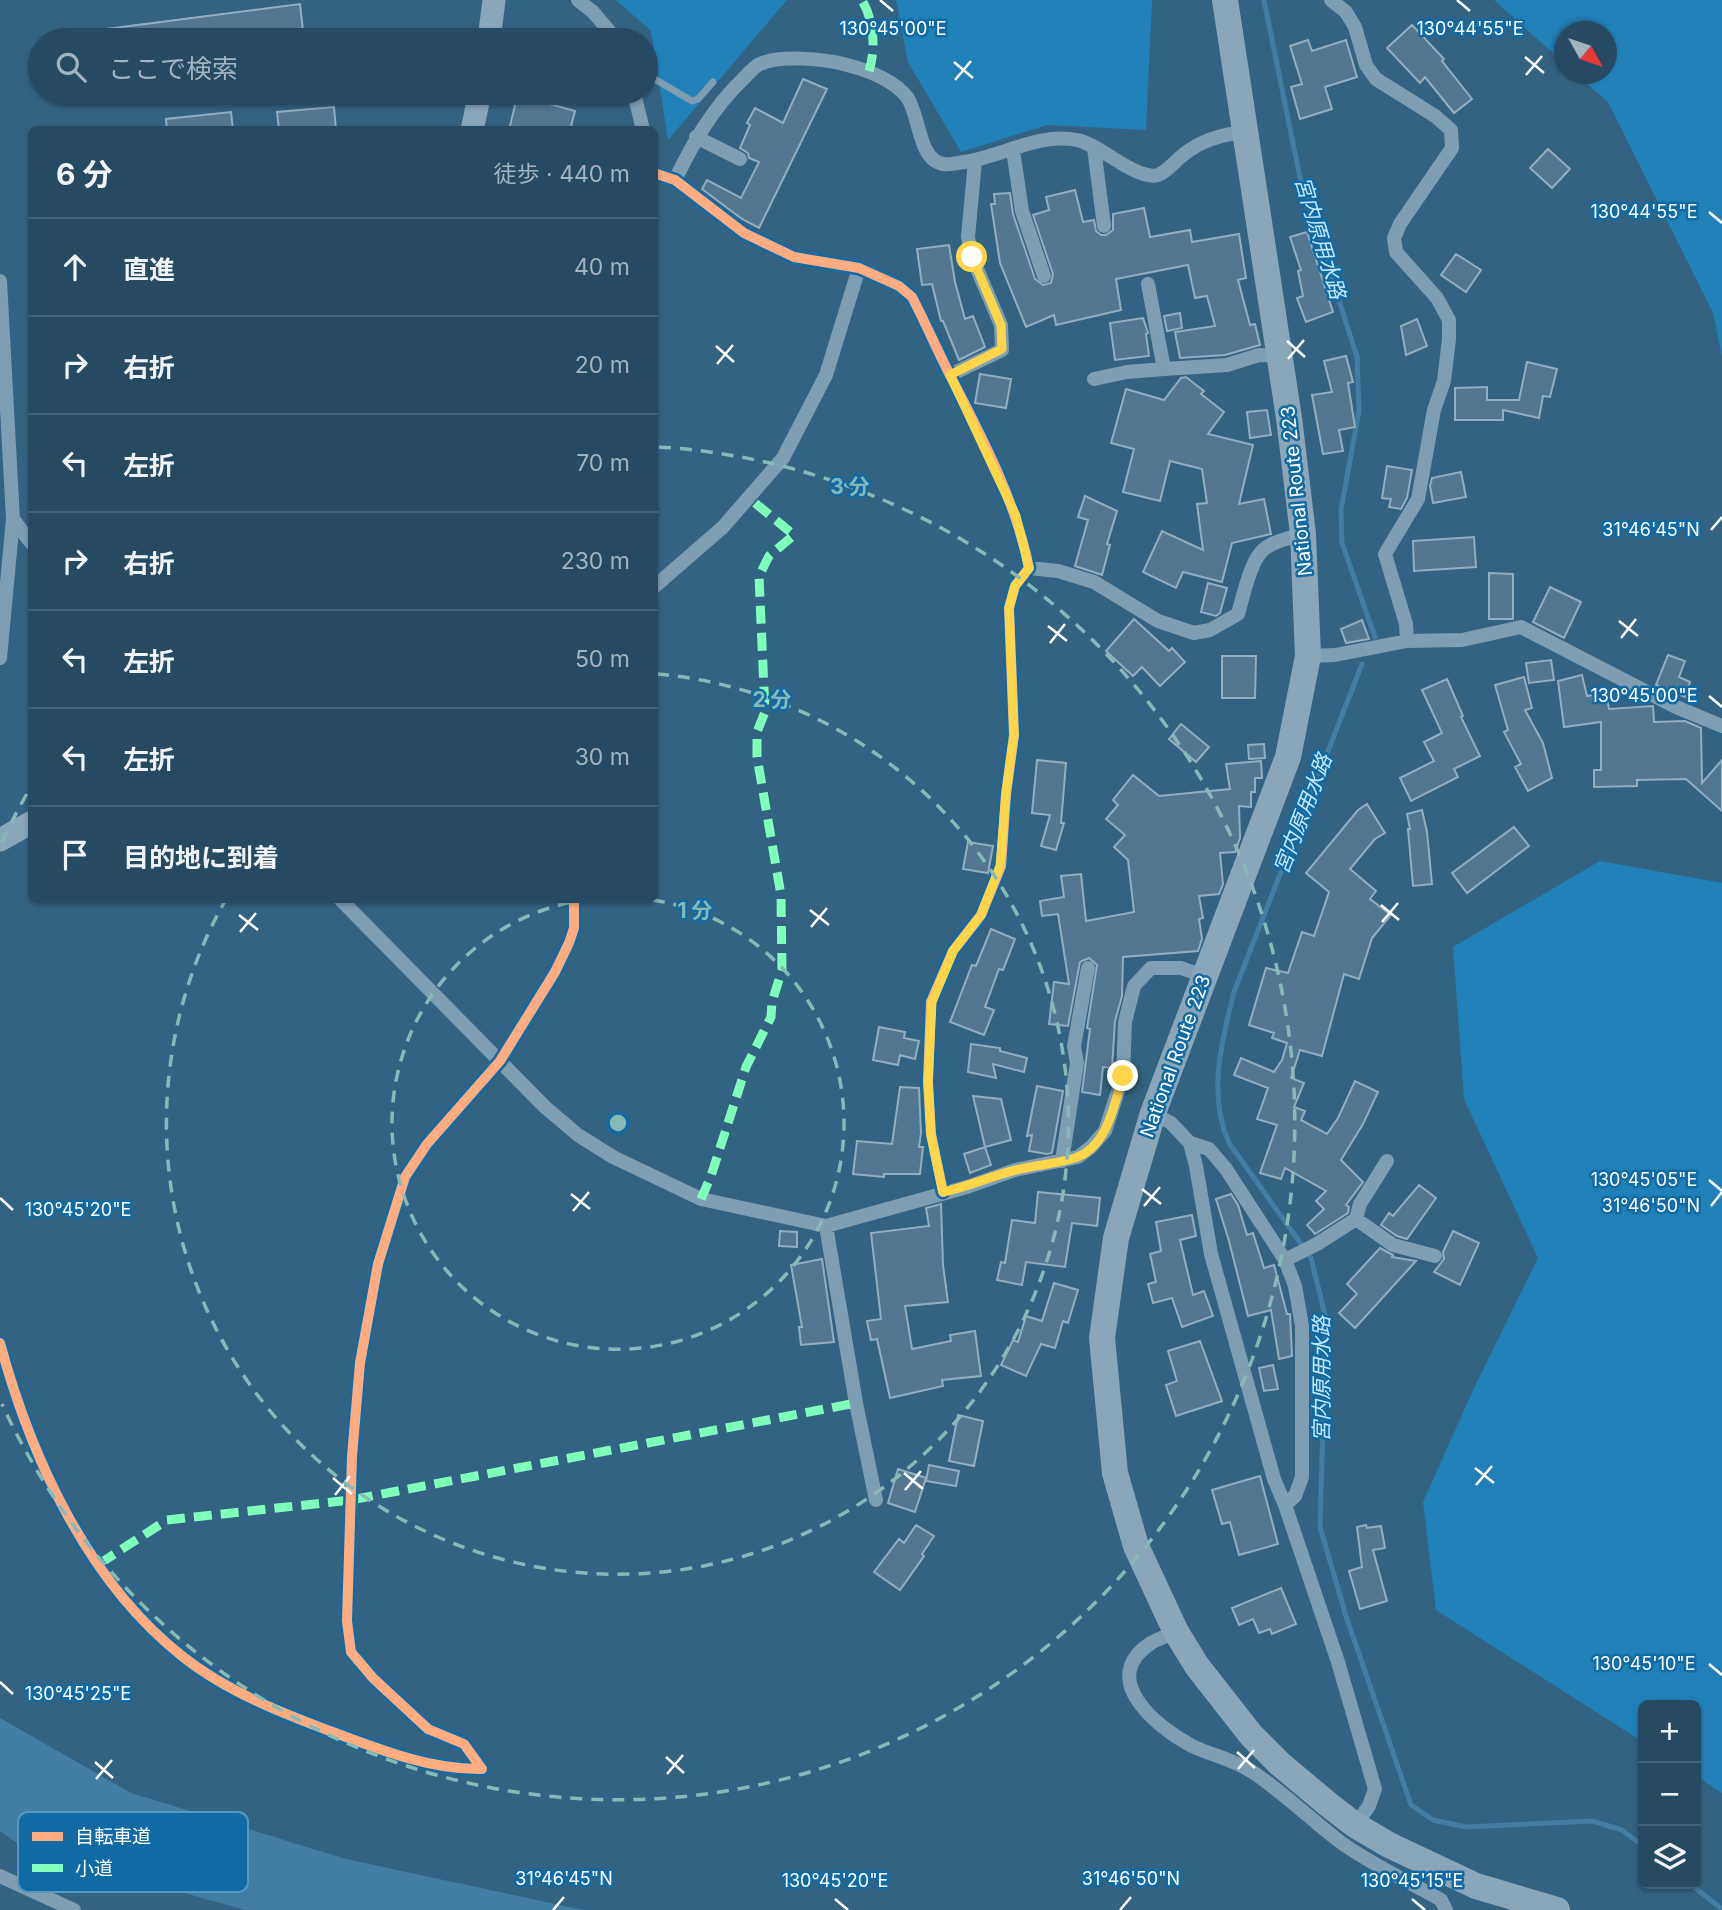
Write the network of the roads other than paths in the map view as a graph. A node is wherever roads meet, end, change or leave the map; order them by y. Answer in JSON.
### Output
{"nodes":[{"id":1,"x":494,"y":0,"type":"edge"},
{"id":2,"x":578,"y":0,"type":"edge"},
{"id":3,"x":1224,"y":0,"type":"edge"},
{"id":4,"x":1331,"y":0,"type":"edge"},
{"id":5,"x":490,"y":28,"type":"edge"},
{"id":6,"x":607,"y":28,"type":"edge"},
{"id":7,"x":658,"y":81,"type":"edge"},
{"id":8,"x":713,"y":82,"type":"dead end"},
{"id":9,"x":478,"y":105,"type":"edge"},
{"id":10,"x":637,"y":105,"type":"edge"},
{"id":11,"x":473,"y":126,"type":"edge"},
{"id":12,"x":642,"y":126,"type":"edge"},
{"id":13,"x":1246,"y":132,"type":"junction"},
{"id":14,"x":696,"y":137,"type":"junction"},
{"id":15,"x":1094,"y":148,"type":"junction"},
{"id":16,"x":1013,"y":150,"type":"junction"},
{"id":17,"x":740,"y":159,"type":"dead end"},
{"id":18,"x":975,"y":161,"type":"junction"},
{"id":19,"x":658,"y":174,"type":"edge"},
{"id":20,"x":675,"y":180,"type":"junction"},
{"id":21,"x":1104,"y":226,"type":"dead end"},
{"id":22,"x":859,"y":268,"type":"junction"},
{"id":23,"x":1044,"y":276,"type":"dead end"},
{"id":24,"x":0,"y":281,"type":"edge"},
{"id":25,"x":1148,"y":285,"type":"dead end"},
{"id":26,"x":1281,"y":356,"type":"junction"},
{"id":27,"x":1164,"y":369,"type":"junction"},
{"id":28,"x":950,"y":375,"type":"junction"},
{"id":29,"x":1094,"y":379,"type":"dead end"},
{"id":30,"x":13,"y":519,"type":"junction"},
{"id":31,"x":1303,"y":534,"type":"junction"},
{"id":32,"x":28,"y":539,"type":"edge"},
{"id":33,"x":1029,"y":568,"type":"junction"},
{"id":34,"x":658,"y":584,"type":"edge"},
{"id":35,"x":1407,"y":641,"type":"junction"},
{"id":36,"x":1308,"y":656,"type":"junction"},
{"id":37,"x":0,"y":658,"type":"edge"},
{"id":38,"x":1722,"y":726,"type":"edge"},
{"id":39,"x":28,"y":824,"type":"edge"},
{"id":40,"x":0,"y":840,"type":"edge"},
{"id":41,"x":344,"y":903,"type":"edge"},
{"id":42,"x":574,"y":903,"type":"edge"},
{"id":43,"x":1088,"y":968,"type":"dead end"},
{"id":44,"x":1204,"y":976,"type":"junction"},
{"id":45,"x":500,"y":1061,"type":"junction"},
{"id":46,"x":1153,"y":1113,"type":"junction"},
{"id":47,"x":1189,"y":1143,"type":"junction"},
{"id":48,"x":1062,"y":1161,"type":"junction"},
{"id":49,"x":1387,"y":1161,"type":"dead end"},
{"id":50,"x":943,"y":1192,"type":"junction"},
{"id":51,"x":1356,"y":1219,"type":"junction"},
{"id":52,"x":827,"y":1226,"type":"junction"},
{"id":53,"x":1435,"y":1256,"type":"dead end"},
{"id":54,"x":1289,"y":1259,"type":"junction"},
{"id":55,"x":0,"y":1343,"type":"edge"},
{"id":56,"x":877,"y":1500,"type":"dead end"},
{"id":57,"x":1285,"y":1505,"type":"junction"},
{"id":58,"x":1176,"y":1632,"type":"junction"},
{"id":59,"x":1356,"y":1825,"type":"junction"},
{"id":60,"x":0,"y":1876,"type":"edge"},
{"id":61,"x":18,"y":1884,"type":"edge"},
{"id":62,"x":35,"y":1892,"type":"edge"},
{"id":63,"x":74,"y":1910,"type":"edge"},
{"id":64,"x":1446,"y":1910,"type":"edge"},
{"id":65,"x":1557,"y":1910,"type":"edge"}],
"edges":[{"from":1,"to":5,"type":"main road"},
{"from":2,"to":6,"type":"street"},
{"from":3,"to":13,"type":"highway","name":"National Route 223"},
{"from":4,"to":35,"type":"street"},
{"from":7,"to":8,"type":"lane"},
{"from":9,"to":11,"type":"main road"},
{"from":10,"to":12,"type":"street"},
{"from":13,"to":15,"type":"street"},
{"from":13,"to":26,"type":"highway","name":"National Route 223"},
{"from":14,"to":17,"type":"street"},
{"from":14,"to":18,"type":"street"},
{"from":14,"to":20,"type":"street"},
{"from":15,"to":16,"type":"street"},
{"from":15,"to":21,"type":"street"},
{"from":16,"to":18,"type":"street"},
{"from":16,"to":23,"type":"street"},
{"from":18,"to":28,"type":"street"},
{"from":19,"to":20,"type":"street"},
{"from":20,"to":22,"type":"street"},
{"from":22,"to":28,"type":"street"},
{"from":22,"to":34,"type":"street"},
{"from":24,"to":30,"type":"street"},
{"from":25,"to":27,"type":"street"},
{"from":26,"to":27,"type":"street"},
{"from":26,"to":31,"type":"highway","name":"National Route 223"},
{"from":27,"to":29,"type":"street"},
{"from":28,"to":33,"type":"street"},
{"from":30,"to":32,"type":"street"},
{"from":30,"to":37,"type":"street"},
{"from":31,"to":33,"type":"street"},
{"from":31,"to":36,"type":"highway","name":"National Route 223"},
{"from":33,"to":50,"type":"street"},
{"from":35,"to":36,"type":"street"},
{"from":35,"to":38,"type":"street"},
{"from":36,"to":44,"type":"highway","name":"National Route 223"},
{"from":39,"to":40,"type":"main road"},
{"from":41,"to":45,"type":"street"},
{"from":42,"to":45,"type":"street"},
{"from":43,"to":48,"type":"street"},
{"from":44,"to":46,"type":"highway","name":"National Route 223"},
{"from":44,"to":48,"type":"street"},
{"from":45,"to":52,"type":"street"},
{"from":45,"to":55,"type":"street"},
{"from":46,"to":47,"type":"street"},
{"from":46,"to":58,"type":"highway","name":"National Route 223"},
{"from":47,"to":54,"type":"street"},
{"from":47,"to":57,"type":"street"},
{"from":48,"to":50,"type":"street"},
{"from":49,"to":51,"type":"street"},
{"from":50,"to":52,"type":"street"},
{"from":51,"to":53,"type":"street"},
{"from":51,"to":54,"type":"street"},
{"from":52,"to":56,"type":"street"},
{"from":54,"to":57,"type":"street"},
{"from":57,"to":59,"type":"street"},
{"from":58,"to":59,"type":"highway","name":"National Route 223"},
{"from":58,"to":64,"type":"street"},
{"from":59,"to":65,"type":"highway","name":"National Route 223"},
{"from":60,"to":61,"type":"street"},
{"from":62,"to":63,"type":"street"}]}
